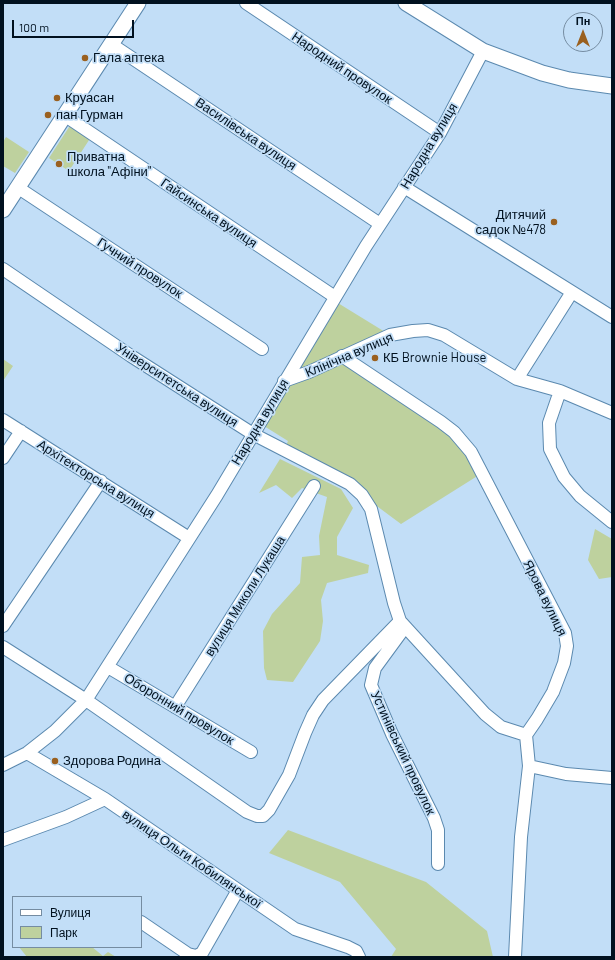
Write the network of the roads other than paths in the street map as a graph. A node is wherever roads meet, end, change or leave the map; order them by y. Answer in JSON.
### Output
{"nodes":[{"id":1,"x":138,"y":3,"type":"edge"},
{"id":2,"x":246,"y":3,"type":"edge"},
{"id":3,"x":406,"y":3,"type":"edge"},
{"id":4,"x":111,"y":44,"type":"junction"},
{"id":5,"x":483,"y":51,"type":"junction"},
{"id":6,"x":612,"y":86,"type":"edge"},
{"id":7,"x":64,"y":115,"type":"junction"},
{"id":8,"x":440,"y":133,"type":"junction"},
{"id":9,"x":17,"y":187,"type":"junction"},
{"id":10,"x":404,"y":187,"type":"junction"},
{"id":11,"x":3,"y":210,"type":"edge"},
{"id":12,"x":380,"y":224,"type":"junction"},
{"id":13,"x":3,"y":269,"type":"edge"},
{"id":14,"x":572,"y":292,"type":"junction"},
{"id":15,"x":335,"y":297,"type":"junction"},
{"id":16,"x":612,"y":318,"type":"edge"},
{"id":17,"x":262,"y":349,"type":"dead end"},
{"id":18,"x":342,"y":356,"type":"junction"},
{"id":19,"x":517,"y":379,"type":"junction"},
{"id":20,"x":284,"y":381,"type":"junction"},
{"id":21,"x":560,"y":391,"type":"junction"},
{"id":22,"x":612,"y":413,"type":"edge"},
{"id":23,"x":3,"y":420,"type":"edge"},
{"id":24,"x":21,"y":431,"type":"junction"},
{"id":25,"x":253,"y":434,"type":"junction"},
{"id":26,"x":3,"y":458,"type":"edge"},
{"id":27,"x":101,"y":481,"type":"junction"},
{"id":28,"x":314,"y":486,"type":"dead end"},
{"id":29,"x":612,"y":522,"type":"edge"},
{"id":30,"x":189,"y":538,"type":"junction"},
{"id":31,"x":402,"y":624,"type":"junction"},
{"id":32,"x":3,"y":626,"type":"edge"},
{"id":33,"x":3,"y":647,"type":"edge"},
{"id":34,"x":108,"y":667,"type":"junction"},
{"id":35,"x":86,"y":700,"type":"junction"},
{"id":36,"x":175,"y":707,"type":"junction"},
{"id":37,"x":526,"y":735,"type":"junction"},
{"id":38,"x":251,"y":752,"type":"dead end"},
{"id":39,"x":27,"y":753,"type":"junction"},
{"id":40,"x":3,"y":765,"type":"edge"},
{"id":41,"x":529,"y":766,"type":"junction"},
{"id":42,"x":612,"y":778,"type":"edge"},
{"id":43,"x":105,"y":799,"type":"junction"},
{"id":44,"x":3,"y":840,"type":"edge"},
{"id":45,"x":438,"y":864,"type":"dead end"},
{"id":46,"x":238,"y":890,"type":"junction"},
{"id":47,"x":142,"y":923,"type":"edge"},
{"id":48,"x":359,"y":957,"type":"edge"},
{"id":49,"x":515,"y":957,"type":"edge"}],
"edges":[{"from":1,"to":4,"type":"main road"},
{"from":2,"to":8,"type":"street","name":"Народний провулок"},
{"from":3,"to":5,"type":"main road"},
{"from":4,"to":7,"type":"main road"},
{"from":4,"to":12,"type":"street","name":"Василівська вулиця"},
{"from":5,"to":6,"type":"main road"},
{"from":5,"to":8,"type":"street","name":"Народна вулиця"},
{"from":7,"to":9,"type":"main road"},
{"from":7,"to":15,"type":"street","name":"Гайсинська вулиця"},
{"from":8,"to":10,"type":"street","name":"Народна вулиця"},
{"from":9,"to":11,"type":"main road"},
{"from":9,"to":17,"type":"street","name":"Гучний провулок"},
{"from":10,"to":12,"type":"street","name":"Народна вулиця"},
{"from":10,"to":14,"type":"street"},
{"from":12,"to":15,"type":"street","name":"Народна вулиця"},
{"from":13,"to":25,"type":"street","name":"Університетська вулиця"},
{"from":14,"to":16,"type":"street"},
{"from":14,"to":19,"type":"street"},
{"from":15,"to":20,"type":"street","name":"Народна вулиця"},
{"from":18,"to":19,"type":"street","name":"Клінічна вулиця"},
{"from":18,"to":20,"type":"street","name":"Клінічна вулиця"},
{"from":18,"to":37,"type":"street","name":"Ярова вулиця"},
{"from":19,"to":21,"type":"street","name":"Клінічна вулиця"},
{"from":20,"to":25,"type":"street","name":"Народна вулиця"},
{"from":21,"to":22,"type":"street","name":"Клінічна вулиця"},
{"from":21,"to":29,"type":"street"},
{"from":23,"to":24,"type":"street","name":"Архітекторська вулиця"},
{"from":24,"to":26,"type":"street"},
{"from":24,"to":27,"type":"street","name":"Архітекторська вулиця"},
{"from":25,"to":30,"type":"street","name":"Народна вулиця"},
{"from":25,"to":31,"type":"street","name":"Університетська вулиця"},
{"from":27,"to":30,"type":"street","name":"Архітекторська вулиця"},
{"from":27,"to":32,"type":"street"},
{"from":28,"to":36,"type":"street","name":"вулиця Миколи Лукаша"},
{"from":30,"to":34,"type":"street","name":"Народна вулиця"},
{"from":31,"to":35,"type":"street"},
{"from":31,"to":37,"type":"street","name":"Університетська вулиця"},
{"from":31,"to":45,"type":"street","name":"Устинівський провулок"},
{"from":33,"to":35,"type":"street"},
{"from":34,"to":35,"type":"street","name":"Народна вулиця"},
{"from":34,"to":36,"type":"street","name":"Оборонний провулок"},
{"from":35,"to":39,"type":"street","name":"Народна вулиця"},
{"from":36,"to":38,"type":"street","name":"Оборонний провулок"},
{"from":37,"to":41,"type":"street"},
{"from":39,"to":40,"type":"street","name":"Народна вулиця"},
{"from":39,"to":43,"type":"street","name":"вулиця Ольги Кобилянської"},
{"from":41,"to":42,"type":"street"},
{"from":41,"to":49,"type":"street"},
{"from":43,"to":44,"type":"street"},
{"from":43,"to":46,"type":"street","name":"вулиця Ольги Кобилянської"},
{"from":46,"to":47,"type":"street"},
{"from":46,"to":48,"type":"street","name":"вулиця Ольги Кобилянської"}]}
